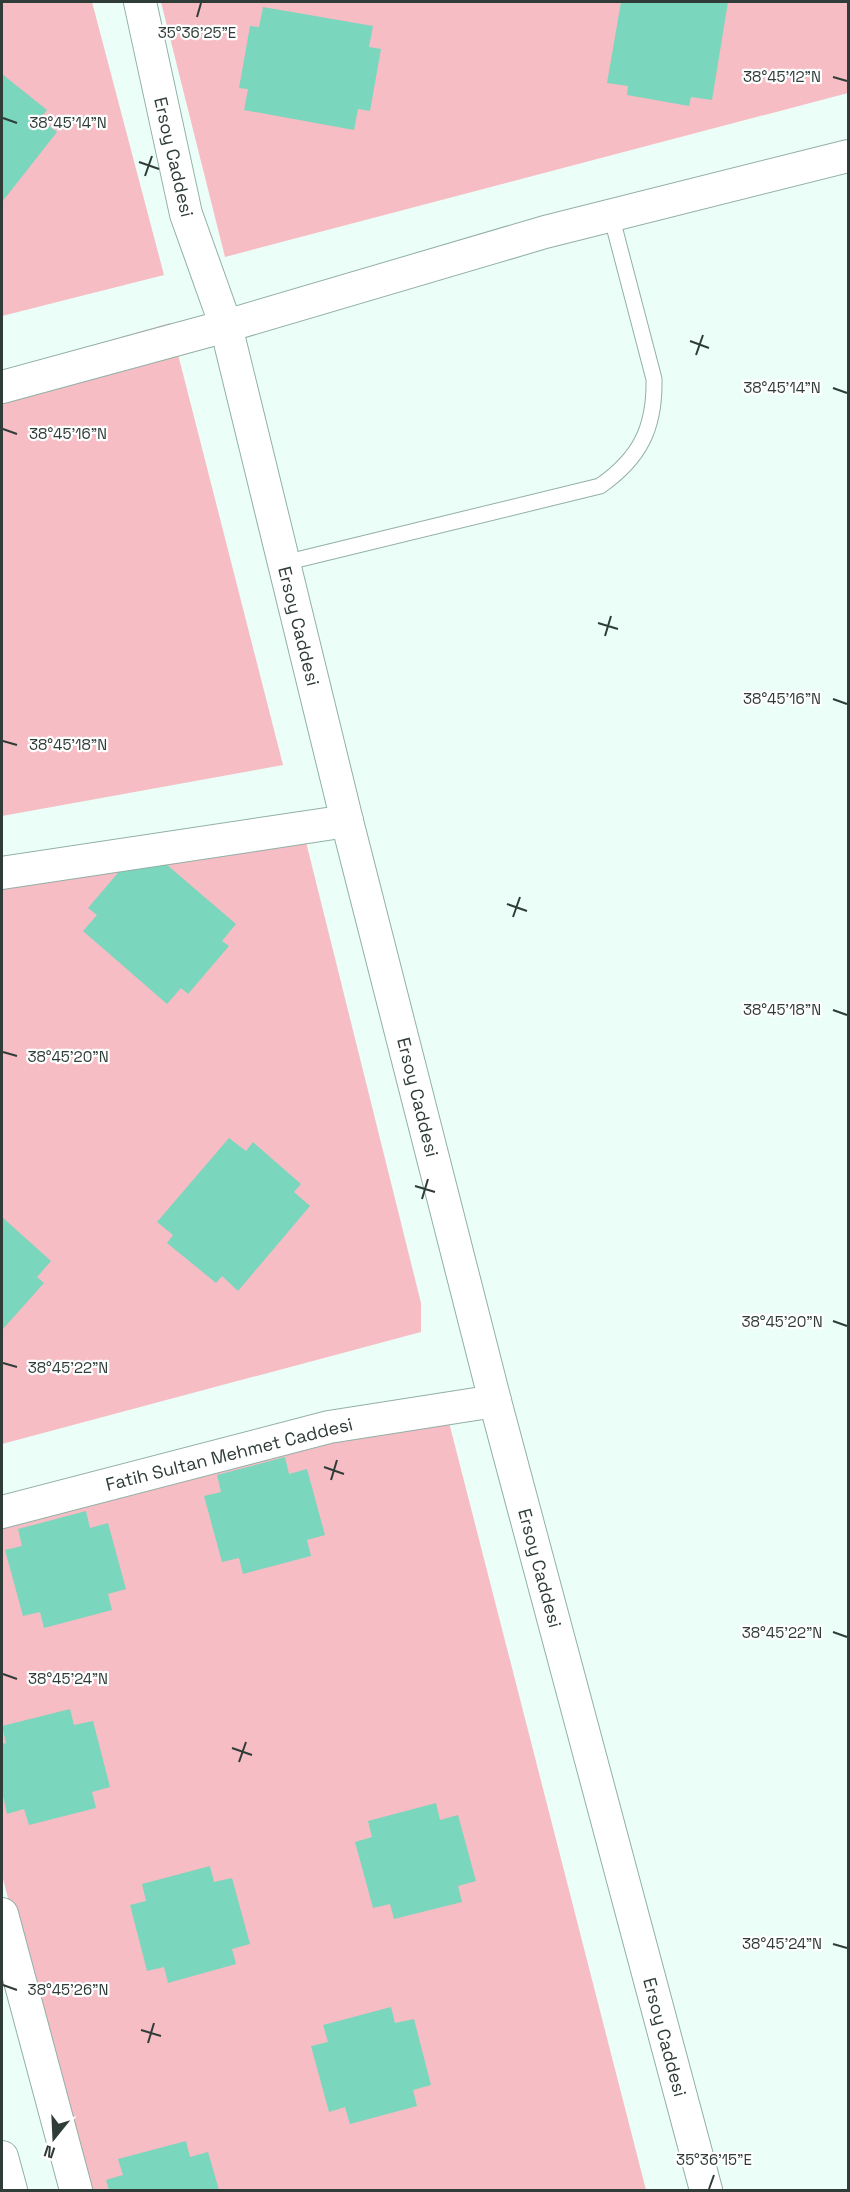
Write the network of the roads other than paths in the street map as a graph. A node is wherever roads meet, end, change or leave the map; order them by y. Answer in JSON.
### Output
{"nodes":[{"id":1,"x":140,"y":2,"type":"edge"},
{"id":2,"x":849,"y":156,"type":"edge"},
{"id":3,"x":610,"y":216,"type":"junction"},
{"id":4,"x":226,"y":326,"type":"junction"},
{"id":5,"x":2,"y":387,"type":"edge"},
{"id":6,"x":284,"y":563,"type":"junction"},
{"id":7,"x":347,"y":820,"type":"junction"},
{"id":8,"x":2,"y":873,"type":"edge"},
{"id":9,"x":495,"y":1401,"type":"junction"},
{"id":10,"x":2,"y":1512,"type":"edge"},
{"id":11,"x":2,"y":1914,"type":"edge"},
{"id":12,"x":2,"y":2157,"type":"edge"},
{"id":13,"x":11,"y":2190,"type":"edge"},
{"id":14,"x":76,"y":2190,"type":"edge"},
{"id":15,"x":706,"y":2190,"type":"edge"}],
"edges":[{"from":1,"to":4,"type":"street","name":"Ersoy Caddesi"},
{"from":2,"to":3,"type":"street"},
{"from":3,"to":4,"type":"street"},
{"from":3,"to":6,"type":"lane"},
{"from":4,"to":5,"type":"street"},
{"from":4,"to":6,"type":"street","name":"Ersoy Caddesi"},
{"from":6,"to":7,"type":"street","name":"Ersoy Caddesi"},
{"from":7,"to":8,"type":"street"},
{"from":7,"to":9,"type":"street","name":"Ersoy Caddesi"},
{"from":9,"to":10,"type":"street","name":"Fatih Sultan Mehmet Caddesi"},
{"from":9,"to":15,"type":"street","name":"Ersoy Caddesi"},
{"from":11,"to":14,"type":"street"},
{"from":12,"to":13,"type":"street"}]}
